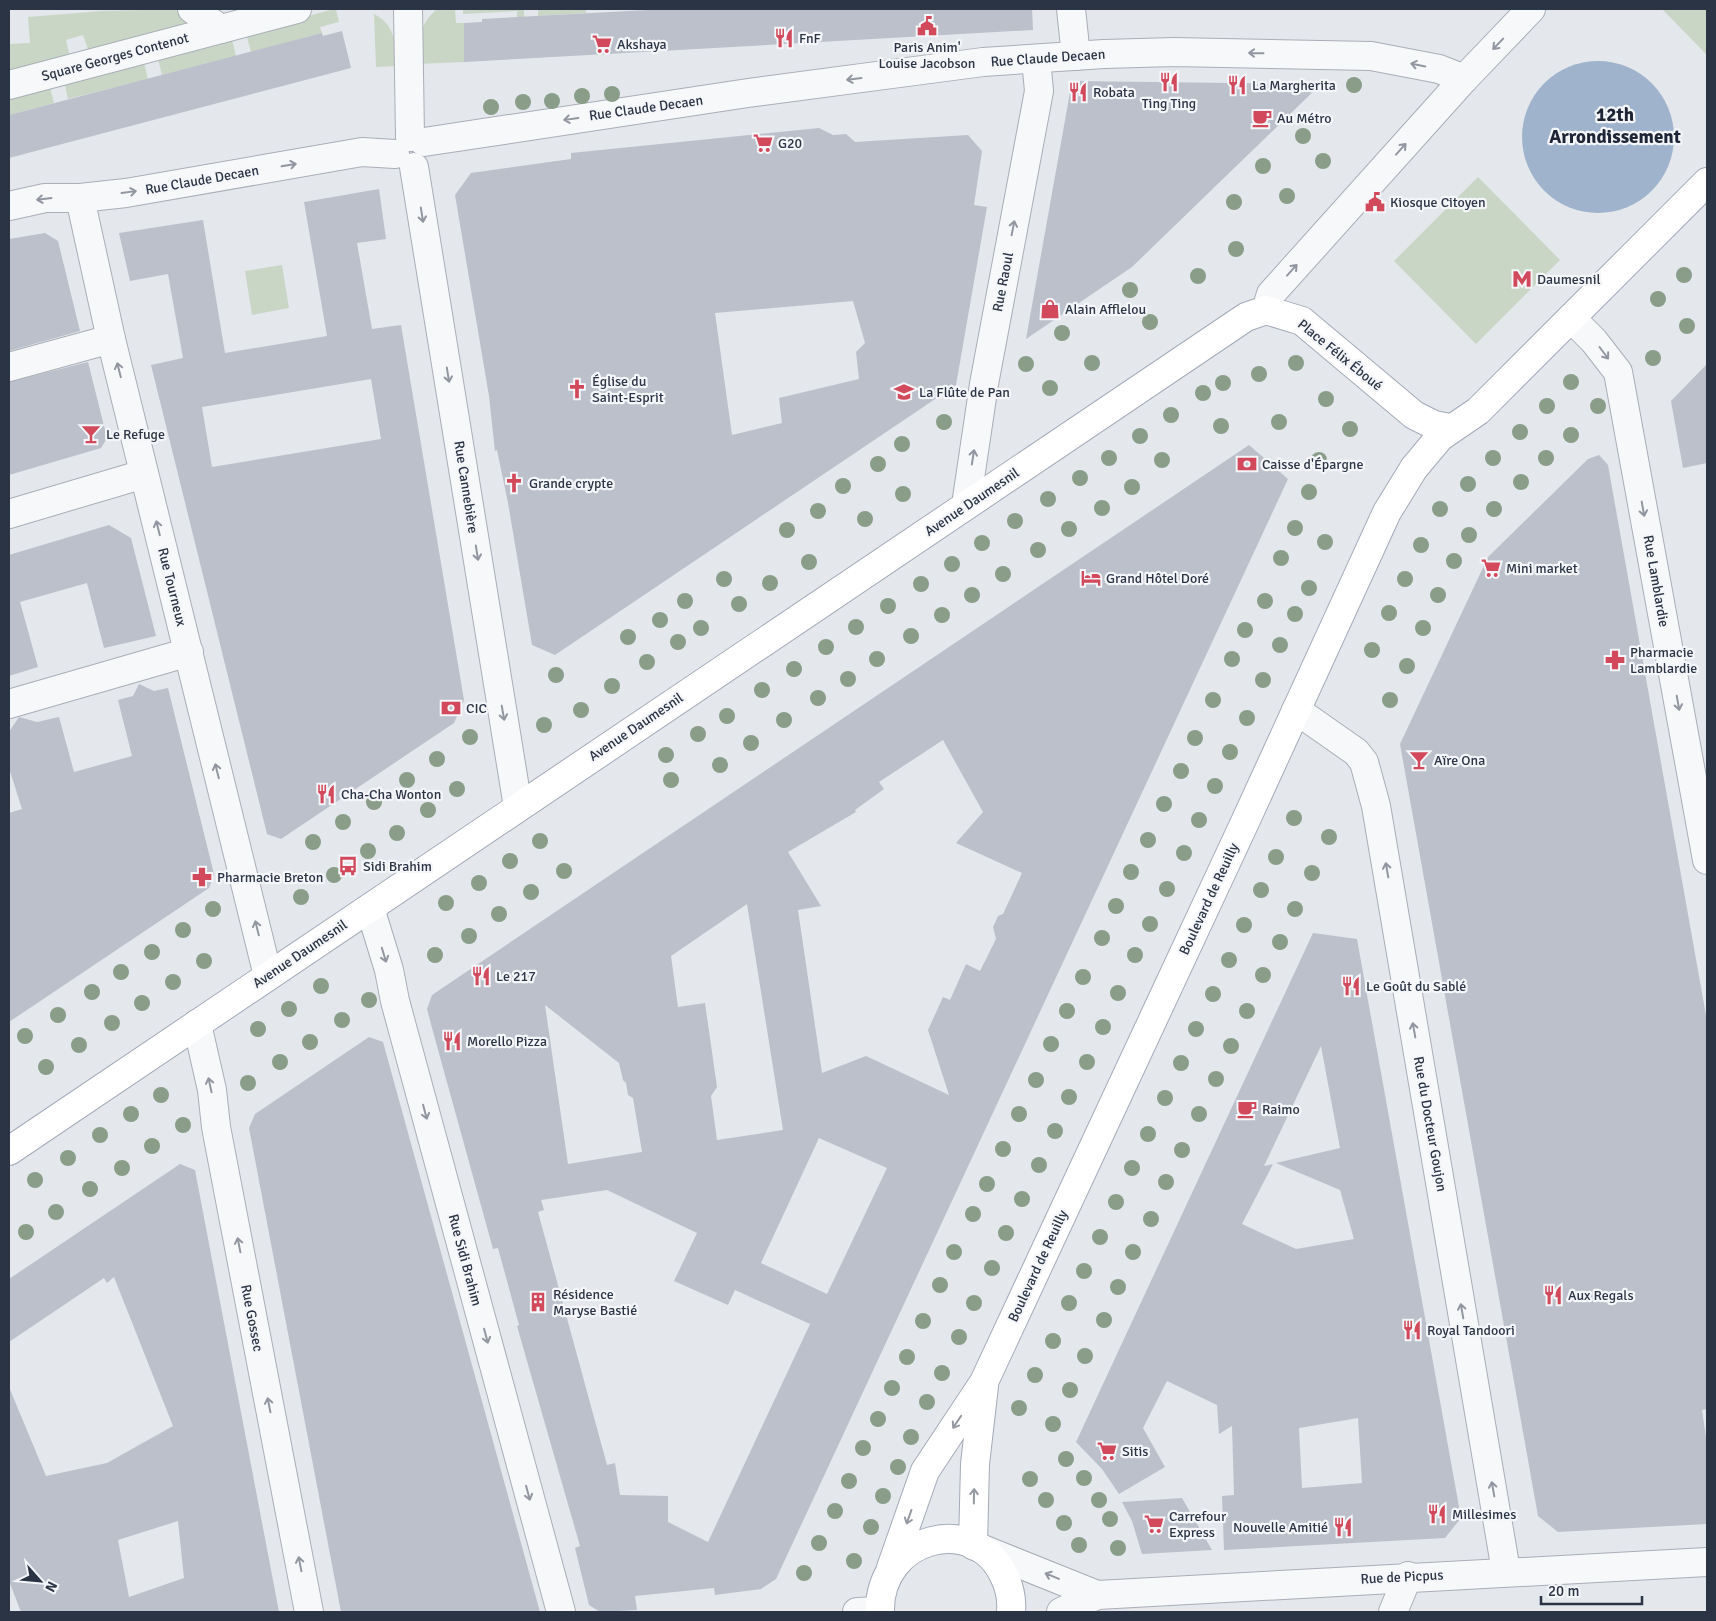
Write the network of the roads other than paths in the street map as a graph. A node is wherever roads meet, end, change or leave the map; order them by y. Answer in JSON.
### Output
{"nodes":[{"id":1,"x":192,"y":9,"type":"edge"},
{"id":2,"x":297,"y":9,"type":"edge"},
{"id":3,"x":408,"y":9,"type":"edge"},
{"id":4,"x":1071,"y":9,"type":"edge"},
{"id":5,"x":1532,"y":9,"type":"edge"},
{"id":6,"x":220,"y":29,"type":"junction"},
{"id":7,"x":1076,"y":56,"type":"junction"},
{"id":8,"x":1036,"y":59,"type":"junction"},
{"id":9,"x":1464,"y":79,"type":"junction"},
{"id":10,"x":9,"y":85,"type":"edge"},
{"id":11,"x":411,"y":150,"type":"junction"},
{"id":12,"x":1707,"y":182,"type":"edge"},
{"id":13,"x":80,"y":198,"type":"junction"},
{"id":14,"x":9,"y":206,"type":"edge"},
{"id":15,"x":1266,"y":310,"type":"junction"},
{"id":16,"x":1571,"y":318,"type":"junction"},
{"id":17,"x":111,"y":339,"type":"junction"},
{"id":18,"x":9,"y":367,"type":"edge"},
{"id":19,"x":1450,"y":428,"type":"junction"},
{"id":20,"x":144,"y":474,"type":"junction"},
{"id":21,"x":966,"y":505,"type":"junction"},
{"id":22,"x":9,"y":514,"type":"edge"},
{"id":23,"x":188,"y":652,"type":"junction"},
{"id":24,"x":9,"y":704,"type":"edge"},
{"id":25,"x":1296,"y":710,"type":"junction"},
{"id":26,"x":518,"y":807,"type":"junction"},
{"id":27,"x":1707,"y":860,"type":"edge"},
{"id":28,"x":370,"y":908,"type":"junction"},
{"id":29,"x":268,"y":976,"type":"junction"},
{"id":30,"x":197,"y":1024,"type":"junction"},
{"id":31,"x":9,"y":1151,"type":"edge"},
{"id":32,"x":984,"y":1382,"type":"junction"},
{"id":33,"x":973,"y":1545,"type":"junction"},
{"id":34,"x":1707,"y":1562,"type":"edge"},
{"id":35,"x":891,"y":1568,"type":"junction"},
{"id":36,"x":1506,"y":1571,"type":"junction"},
{"id":37,"x":1408,"y":1576,"type":"junction"},
{"id":38,"x":1097,"y":1594,"type":"junction"},
{"id":39,"x":309,"y":1612,"type":"edge"},
{"id":40,"x":561,"y":1612,"type":"edge"},
{"id":41,"x":872,"y":1612,"type":"edge"},
{"id":42,"x":1010,"y":1612,"type":"edge"},
{"id":43,"x":1062,"y":1612,"type":"edge"},
{"id":44,"x":1393,"y":1612,"type":"edge"}],
"edges":[{"from":1,"to":6,"type":"street","name":"Square Georges Contenot"},
{"from":2,"to":6,"type":"street","name":"Square Georges Contenot"},
{"from":3,"to":11,"type":"street","name":"Rue Cannebière"},
{"from":4,"to":7,"type":"street"},
{"from":5,"to":9,"type":"street","one_way":true},
{"from":6,"to":10,"type":"street","name":"Square Georges Contenot"},
{"from":7,"to":8,"type":"street","name":"Rue Claude Decaen"},
{"from":9,"to":7,"type":"street","name":"Rue Claude Decaen","one_way":true},
{"from":8,"to":11,"type":"street","name":"Rue Claude Decaen","one_way":true},
{"from":21,"to":8,"type":"street","name":"Rue Raoul","one_way":true},
{"from":15,"to":9,"type":"street","one_way":true},
{"from":13,"to":11,"type":"street","name":"Rue Claude Decaen","one_way":true},
{"from":11,"to":26,"type":"street","name":"Rue Cannebière","one_way":true},
{"from":12,"to":16,"type":"main road"},
{"from":13,"to":14,"type":"street","name":"Rue Claude Decaen","one_way":true},
{"from":13,"to":17,"type":"street","name":"Rue Tourneux"},
{"from":15,"to":19,"type":"main road","name":"Place Félix Éboué"},
{"from":15,"to":21,"type":"main road","name":"Avenue Daumesnil"},
{"from":16,"to":19,"type":"main road"},
{"from":16,"to":27,"type":"street","name":"Rue Lamblardie","one_way":true},
{"from":17,"to":18,"type":"street"},
{"from":20,"to":17,"type":"street","name":"Rue Tourneux","one_way":true},
{"from":19,"to":25,"type":"main road","name":"Boulevard de Reuilly"},
{"from":20,"to":22,"type":"street"},
{"from":23,"to":20,"type":"street","name":"Rue Tourneux","one_way":true},
{"from":21,"to":26,"type":"main road","name":"Avenue Daumesnil"},
{"from":23,"to":24,"type":"street"},
{"from":29,"to":23,"type":"street","name":"Rue Tourneux","one_way":true},
{"from":25,"to":32,"type":"main road","name":"Boulevard de Reuilly"},
{"from":36,"to":25,"type":"street","name":"Rue du Docteur Goujon","one_way":true},
{"from":26,"to":28,"type":"main road","name":"Avenue Daumesnil"},
{"from":28,"to":29,"type":"main road","name":"Avenue Daumesnil"},
{"from":28,"to":40,"type":"street","name":"Rue Sidi Brahim","one_way":true},
{"from":29,"to":30,"type":"main road","name":"Avenue Daumesnil"},
{"from":30,"to":31,"type":"main road","name":"Avenue Daumesnil"},
{"from":39,"to":30,"type":"street","name":"Rue Gossec","one_way":true},
{"from":33,"to":32,"type":"main road","name":"Boulevard de Reuilly","one_way":true},
{"from":32,"to":35,"type":"main road","name":"Boulevard de Reuilly","one_way":true},
{"from":33,"to":35,"type":"main road","name":"Rue de Picpus"},
{"from":38,"to":33,"type":"street","name":"Rue de Picpus","one_way":true},
{"from":33,"to":42,"type":"main road","name":"Rue de Picpus"},
{"from":34,"to":36,"type":"street","name":"Rue de Picpus"},
{"from":35,"to":41,"type":"main road","name":"Rue de Picpus"},
{"from":36,"to":37,"type":"street","name":"Rue de Picpus"},
{"from":37,"to":38,"type":"street","name":"Rue de Picpus"},
{"from":37,"to":44,"type":"street"},
{"from":38,"to":43,"type":"street","name":"Rue de Picpus"}]}
